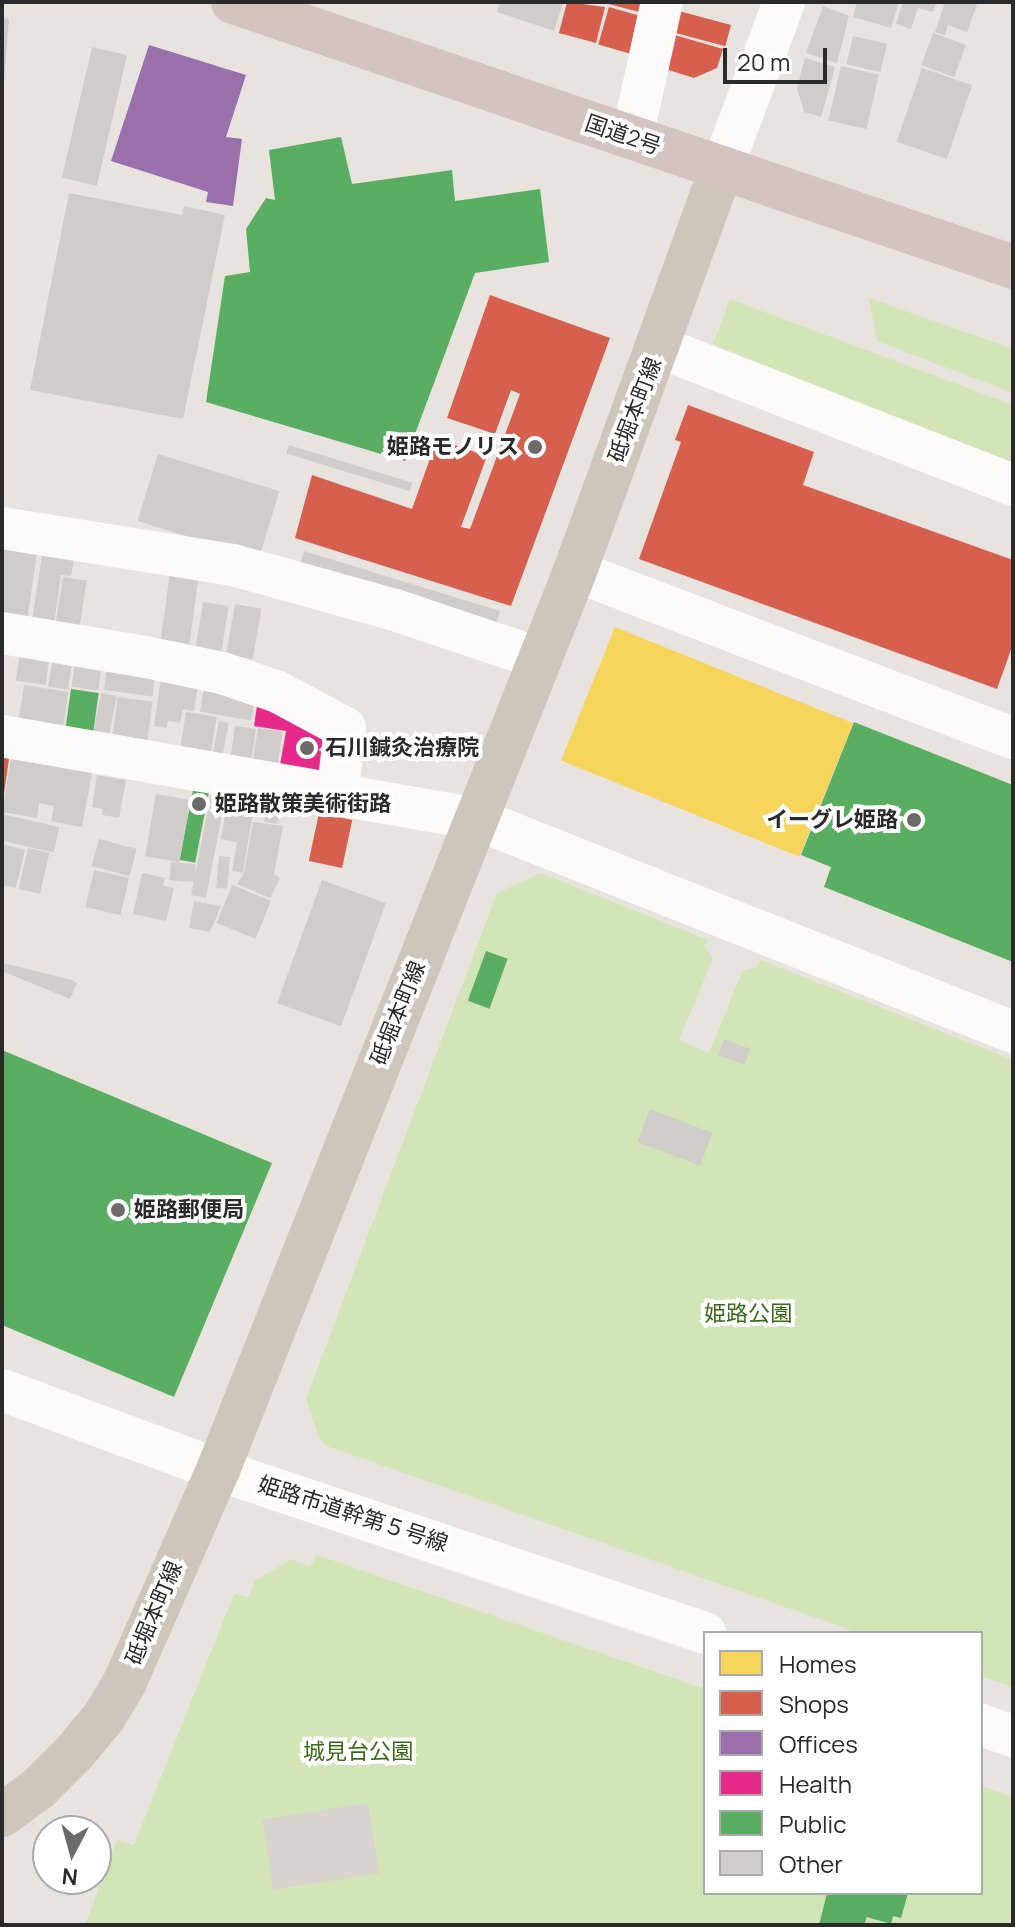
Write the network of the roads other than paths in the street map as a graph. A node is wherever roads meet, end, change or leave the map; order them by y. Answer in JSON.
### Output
{"nodes":[{"id":1,"x":233,"y":2,"type":"edge"},
{"id":2,"x":662,"y":2,"type":"edge"},
{"id":3,"x":784,"y":2,"type":"edge"},
{"id":4,"x":632,"y":138,"type":"junction"},
{"id":5,"x":722,"y":168,"type":"junction"},
{"id":6,"x":1013,"y":267,"type":"edge"},
{"id":7,"x":659,"y":347,"type":"junction"},
{"id":8,"x":1013,"y":485,"type":"edge"},
{"id":9,"x":2,"y":528,"type":"edge"},
{"id":10,"x":575,"y":571,"type":"junction"},
{"id":11,"x":2,"y":633,"type":"edge"},
{"id":12,"x":538,"y":658,"type":"junction"},
{"id":13,"x":2,"y":736,"type":"edge"},
{"id":14,"x":1013,"y":738,"type":"edge"},
{"id":15,"x":337,"y":797,"type":"junction"},
{"id":16,"x":476,"y":819,"type":"junction"},
{"id":17,"x":1013,"y":1032,"type":"edge"},
{"id":18,"x":2,"y":1390,"type":"edge"},
{"id":19,"x":218,"y":1470,"type":"junction"},
{"id":20,"x":703,"y":1632,"type":"edge"},
{"id":21,"x":983,"y":1726,"type":"edge"},
{"id":22,"x":1013,"y":1736,"type":"edge"},
{"id":23,"x":2,"y":1815,"type":"edge"}],
"edges":[{"from":1,"to":4,"type":"highway","name":"国道2号"},
{"from":2,"to":4,"type":"street"},
{"from":3,"to":5,"type":"street"},
{"from":4,"to":5,"type":"highway","name":"国道2号"},
{"from":5,"to":6,"type":"highway","name":"国道2号"},
{"from":5,"to":7,"type":"main road","name":"砥堀本町線"},
{"from":7,"to":8,"type":"street"},
{"from":7,"to":10,"type":"main road","name":"砥堀本町線"},
{"from":9,"to":12,"type":"street"},
{"from":10,"to":12,"type":"main road","name":"砥堀本町線"},
{"from":10,"to":14,"type":"street"},
{"from":11,"to":15,"type":"street"},
{"from":12,"to":16,"type":"main road","name":"砥堀本町線"},
{"from":13,"to":15,"type":"street"},
{"from":15,"to":16,"type":"street"},
{"from":16,"to":17,"type":"street"},
{"from":16,"to":19,"type":"main road","name":"砥堀本町線"},
{"from":18,"to":19,"type":"street","name":"姫路市道幹第５号線"},
{"from":19,"to":20,"type":"street","name":"姫路市道幹第５号線"},
{"from":19,"to":23,"type":"main road","name":"砥堀本町線"},
{"from":21,"to":22,"type":"street"}]}
